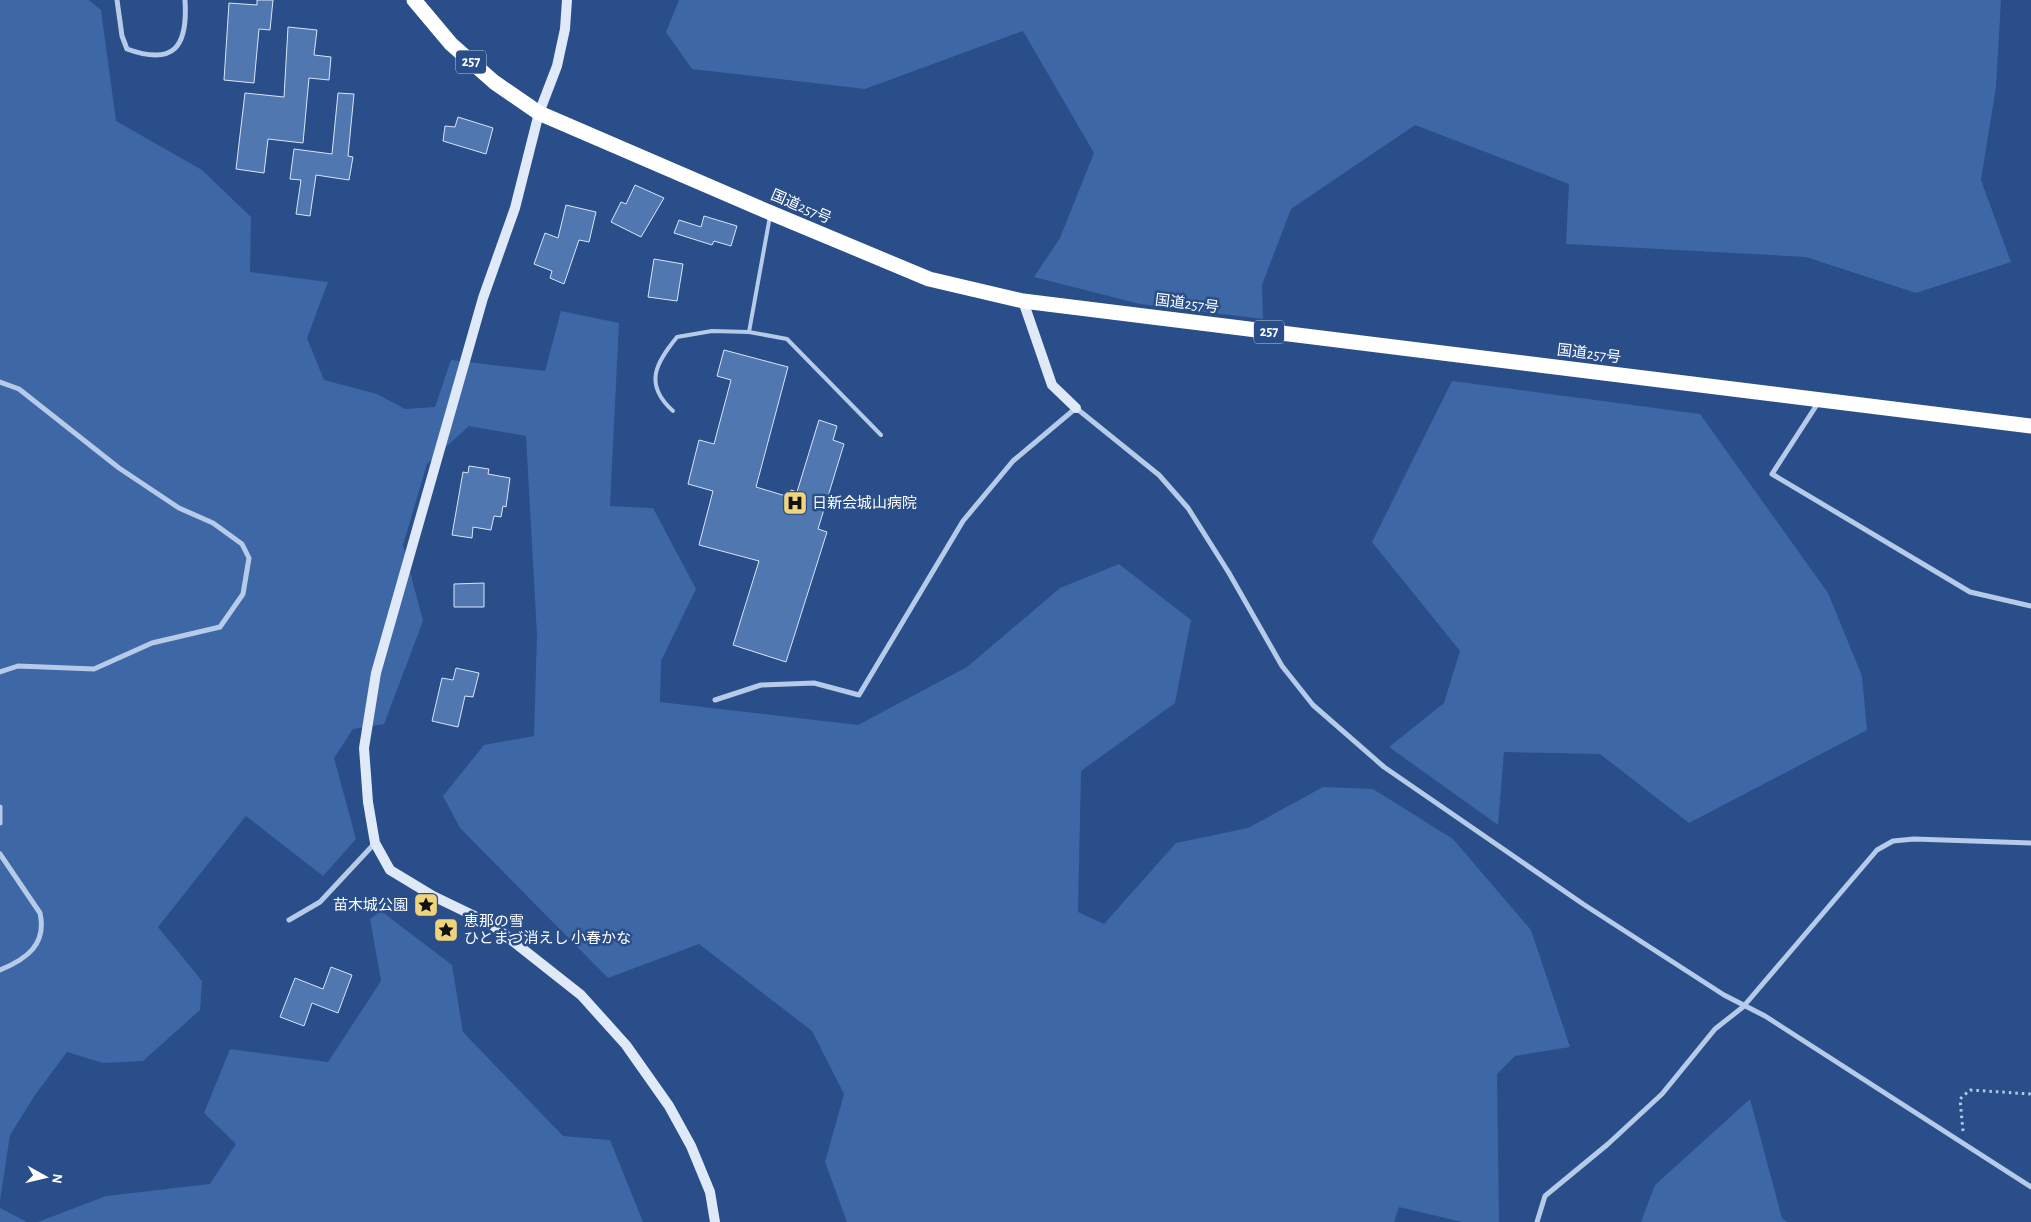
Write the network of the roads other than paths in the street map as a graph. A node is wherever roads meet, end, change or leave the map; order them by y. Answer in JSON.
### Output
{"nodes":[{"id":1,"x":117,"y":0,"type":"edge"},
{"id":2,"x":185,"y":0,"type":"edge"},
{"id":3,"x":414,"y":0,"type":"edge"},
{"id":4,"x":567,"y":0,"type":"edge"},
{"id":5,"x":539,"y":112,"type":"junction"},
{"id":6,"x":770,"y":214,"type":"junction"},
{"id":7,"x":1023,"y":301,"type":"junction"},
{"id":8,"x":749,"y":332,"type":"junction"},
{"id":9,"x":0,"y":382,"type":"edge"},
{"id":10,"x":1819,"y":400,"type":"junction"},
{"id":11,"x":1076,"y":408,"type":"junction"},
{"id":12,"x":673,"y":411,"type":"dead end"},
{"id":13,"x":2031,"y":426,"type":"edge"},
{"id":14,"x":881,"y":435,"type":"dead end"},
{"id":15,"x":2031,"y":606,"type":"edge"},
{"id":16,"x":0,"y":672,"type":"edge"},
{"id":17,"x":715,"y":700,"type":"dead end"},
{"id":18,"x":0,"y":807,"type":"edge"},
{"id":19,"x":0,"y":823,"type":"edge"},
{"id":20,"x":375,"y":843,"type":"junction"},
{"id":21,"x":2031,"y":843,"type":"edge"},
{"id":22,"x":0,"y":854,"type":"edge"},
{"id":23,"x":289,"y":920,"type":"dead end"},
{"id":24,"x":0,"y":970,"type":"edge"},
{"id":25,"x":1743,"y":1007,"type":"junction"},
{"id":26,"x":2031,"y":1186,"type":"edge"},
{"id":27,"x":715,"y":1222,"type":"edge"},
{"id":28,"x":1537,"y":1222,"type":"edge"}],
"edges":[{"from":1,"to":2,"type":"street"},
{"from":3,"to":5,"type":"highway","name":"国道257号","number":"257"},
{"from":4,"to":5,"type":"street"},
{"from":5,"to":6,"type":"highway","name":"国道257号","number":"257"},
{"from":5,"to":20,"type":"street"},
{"from":6,"to":7,"type":"highway","name":"国道257号","number":"257"},
{"from":6,"to":8,"type":"lane"},
{"from":7,"to":10,"type":"highway","name":"国道257号","number":"257"},
{"from":7,"to":11,"type":"street"},
{"from":8,"to":12,"type":"lane"},
{"from":8,"to":14,"type":"lane"},
{"from":9,"to":16,"type":"street"},
{"from":10,"to":13,"type":"highway","name":"国道257号","number":"257"},
{"from":10,"to":15,"type":"street"},
{"from":11,"to":17,"type":"street"},
{"from":11,"to":25,"type":"street"},
{"from":18,"to":19,"type":"street"},
{"from":20,"to":23,"type":"street"},
{"from":20,"to":27,"type":"street"},
{"from":21,"to":25,"type":"street"},
{"from":22,"to":24,"type":"street"},
{"from":25,"to":26,"type":"street"},
{"from":25,"to":28,"type":"street"}]}
